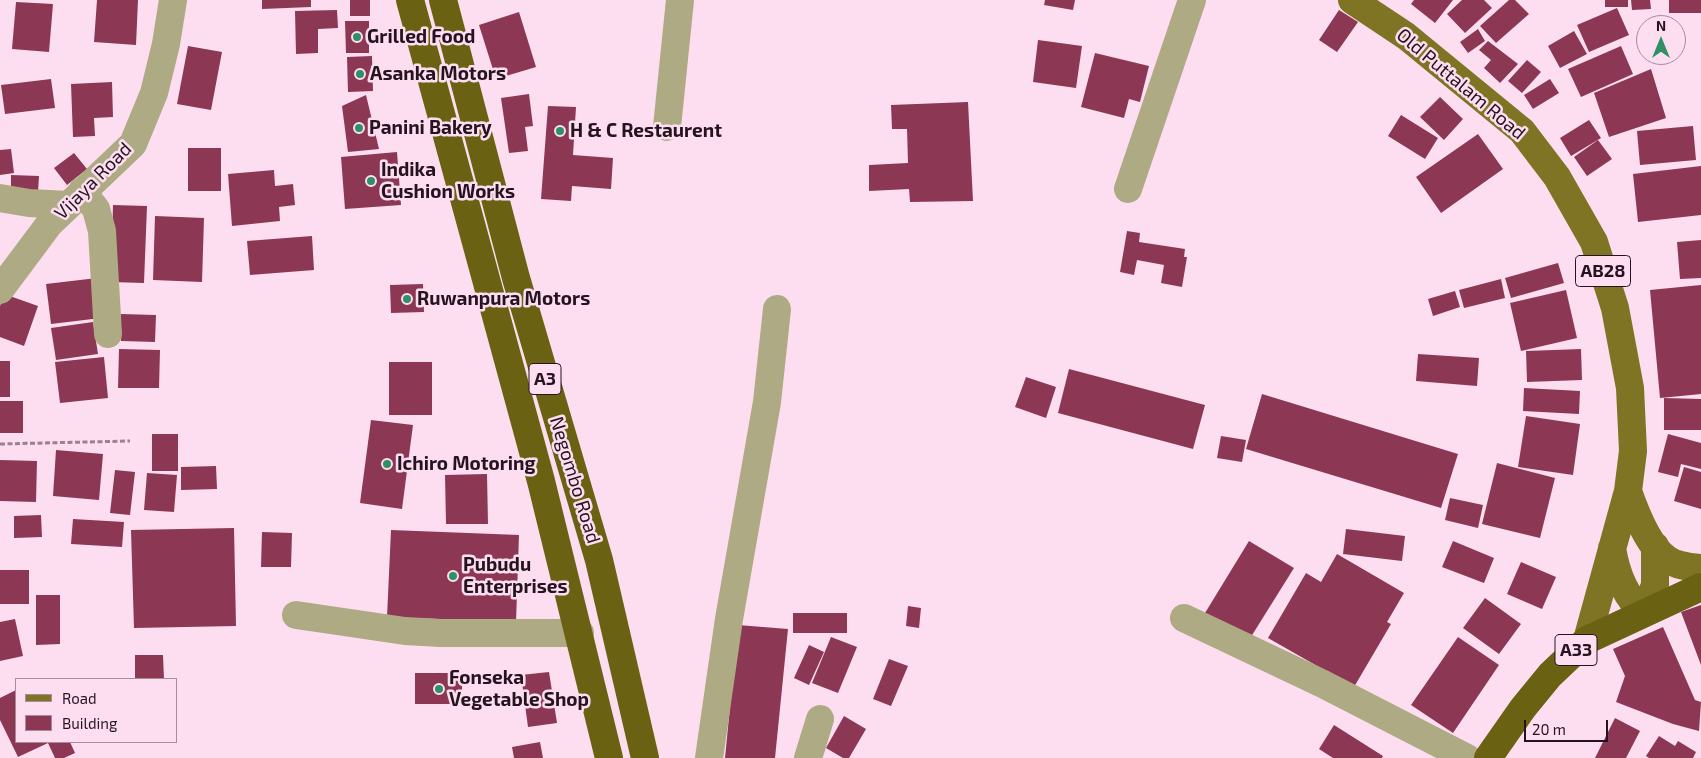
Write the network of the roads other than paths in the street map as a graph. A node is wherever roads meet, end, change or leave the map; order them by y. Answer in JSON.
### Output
{"nodes":[{"id":1,"x":173,"y":0,"type":"edge"},
{"id":2,"x":410,"y":0,"type":"edge"},
{"id":3,"x":443,"y":0,"type":"edge"},
{"id":4,"x":680,"y":0,"type":"edge"},
{"id":5,"x":1192,"y":0,"type":"edge"},
{"id":6,"x":1352,"y":0,"type":"edge"},
{"id":7,"x":667,"y":127,"type":"dead end"},
{"id":8,"x":1128,"y":189,"type":"dead end"},
{"id":9,"x":0,"y":198,"type":"edge"},
{"id":10,"x":75,"y":198,"type":"junction"},
{"id":11,"x":0,"y":290,"type":"edge"},
{"id":12,"x":777,"y":309,"type":"dead end"},
{"id":13,"x":108,"y":334,"type":"dead end"},
{"id":14,"x":1628,"y":491,"type":"junction"},
{"id":15,"x":1655,"y":546,"type":"junction"},
{"id":16,"x":1612,"y":547,"type":"junction"},
{"id":17,"x":1701,"y":568,"type":"edge"},
{"id":18,"x":1701,"y":587,"type":"edge"},
{"id":19,"x":1644,"y":613,"type":"junction"},
{"id":20,"x":296,"y":614,"type":"dead end"},
{"id":21,"x":1184,"y":618,"type":"dead end"},
{"id":22,"x":580,"y":633,"type":"junction"},
{"id":23,"x":1587,"y":640,"type":"junction"},
{"id":24,"x":820,"y":719,"type":"dead end"},
{"id":25,"x":609,"y":758,"type":"edge"},
{"id":26,"x":645,"y":758,"type":"edge"},
{"id":27,"x":709,"y":758,"type":"edge"},
{"id":28,"x":808,"y":758,"type":"edge"},
{"id":29,"x":1466,"y":758,"type":"edge"},
{"id":30,"x":1488,"y":758,"type":"edge"}],
"edges":[{"from":1,"to":10,"type":"street","name":"Vijaya Road"},
{"from":2,"to":22,"type":"highway","name":"Negombo Road","number":"A3"},
{"from":3,"to":26,"type":"highway","name":"Negombo Road","number":"A3"},
{"from":4,"to":7,"type":"street"},
{"from":5,"to":8,"type":"street"},
{"from":6,"to":14,"type":"main road","name":"Old Puttalam Road","number":"AB28"},
{"from":9,"to":10,"type":"street"},
{"from":10,"to":11,"type":"street","name":"Vijaya Road"},
{"from":10,"to":13,"type":"street"},
{"from":12,"to":27,"type":"street"},
{"from":14,"to":15,"type":"main road"},
{"from":14,"to":16,"type":"main road","name":"Old Puttalam Road","number":"AB28"},
{"from":15,"to":17,"type":"main road"},
{"from":15,"to":19,"type":"main road"},
{"from":16,"to":19,"type":"main road"},
{"from":16,"to":23,"type":"main road","name":"Old Puttalam Road","number":"AB28"},
{"from":18,"to":19,"type":"highway","number":"A33"},
{"from":19,"to":23,"type":"highway","number":"A33"},
{"from":20,"to":22,"type":"street"},
{"from":21,"to":29,"type":"street"},
{"from":22,"to":25,"type":"highway","name":"Negombo Road","number":"A3"},
{"from":23,"to":30,"type":"highway","number":"A33"},
{"from":24,"to":28,"type":"street"}]}
